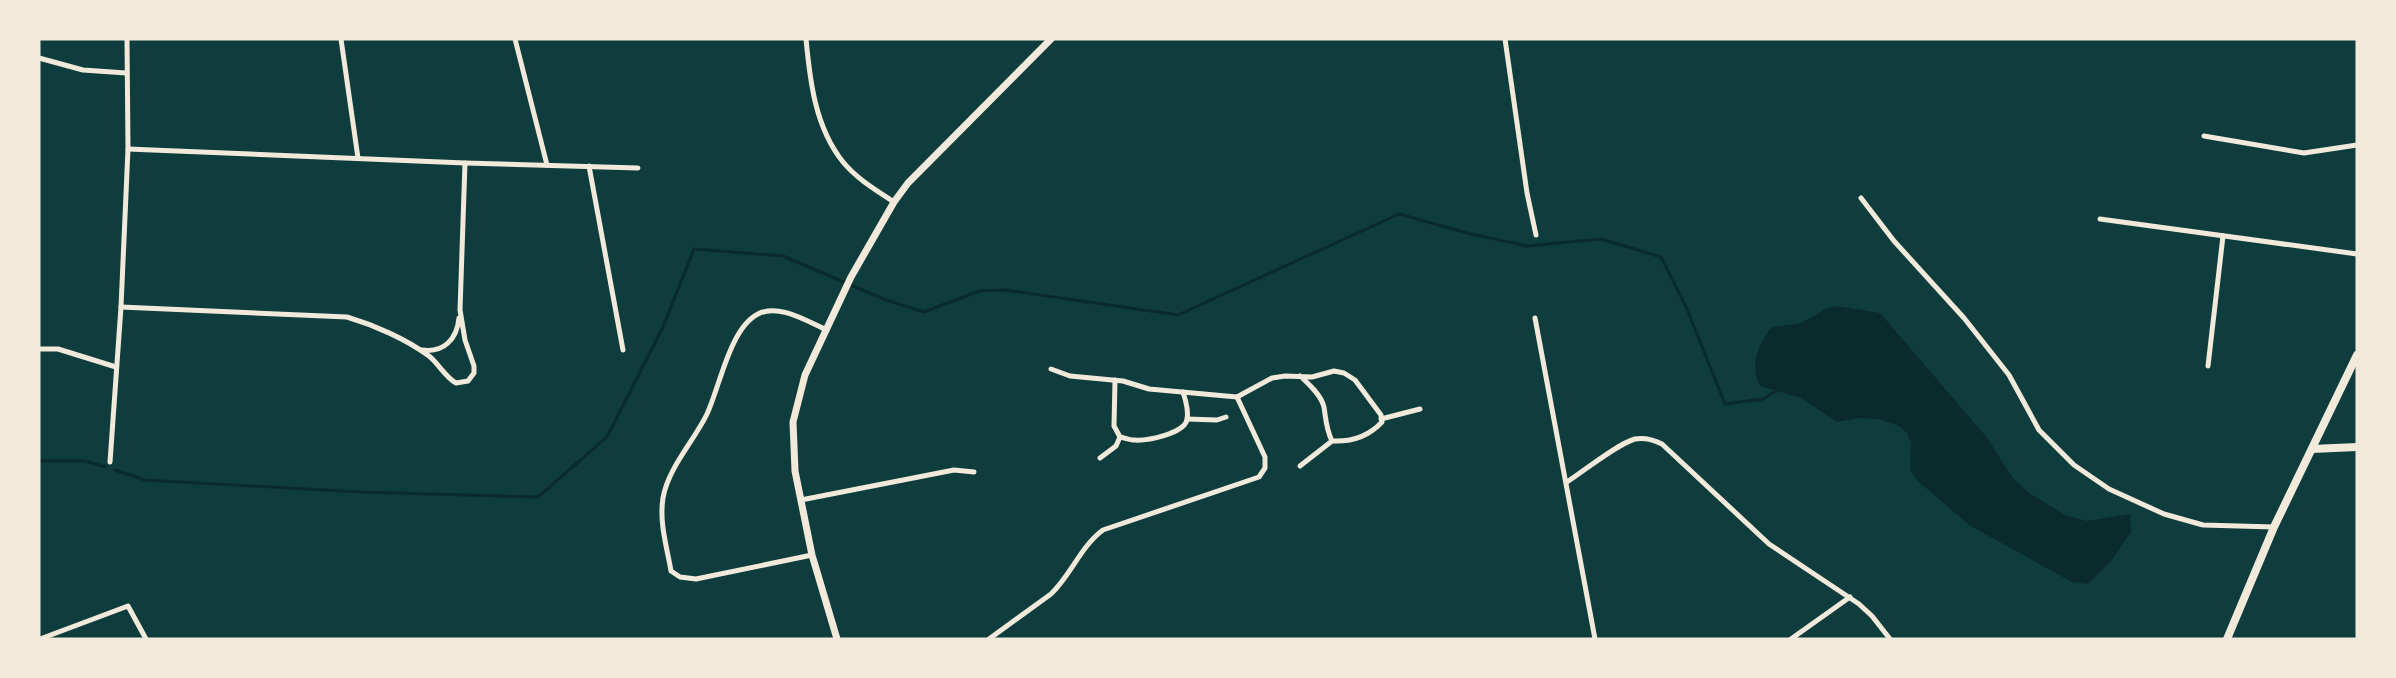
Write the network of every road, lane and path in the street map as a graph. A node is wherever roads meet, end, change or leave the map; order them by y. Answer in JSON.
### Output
{"nodes":[{"id":1,"x":127,"y":39,"type":"edge"},
{"id":2,"x":340,"y":39,"type":"edge"},
{"id":3,"x":515,"y":39,"type":"edge"},
{"id":4,"x":806,"y":39,"type":"edge"},
{"id":5,"x":1051,"y":39,"type":"edge"},
{"id":6,"x":1505,"y":39,"type":"edge"},
{"id":7,"x":39,"y":58,"type":"edge"},
{"id":8,"x":126,"y":73,"type":"junction"},
{"id":9,"x":2204,"y":136,"type":"dead end"},
{"id":10,"x":2357,"y":146,"type":"edge"},
{"id":11,"x":128,"y":149,"type":"junction"},
{"id":12,"x":358,"y":158,"type":"junction"},
{"id":13,"x":465,"y":163,"type":"junction"},
{"id":14,"x":547,"y":165,"type":"junction"},
{"id":15,"x":589,"y":166,"type":"junction"},
{"id":16,"x":638,"y":168,"type":"dead end"},
{"id":17,"x":1861,"y":198,"type":"dead end"},
{"id":18,"x":894,"y":202,"type":"junction"},
{"id":19,"x":2100,"y":219,"type":"dead end"},
{"id":20,"x":1536,"y":235,"type":"dead end"},
{"id":21,"x":2223,"y":236,"type":"junction"},
{"id":22,"x":2357,"y":254,"type":"edge"},
{"id":23,"x":121,"y":308,"type":"junction"},
{"id":24,"x":460,"y":310,"type":"junction"},
{"id":25,"x":1534,"y":318,"type":"dead end"},
{"id":26,"x":827,"y":330,"type":"junction"},
{"id":27,"x":418,"y":348,"type":"junction"},
{"id":28,"x":39,"y":349,"type":"edge"},
{"id":29,"x":624,"y":350,"type":"dead end"},
{"id":30,"x":2357,"y":355,"type":"edge"},
{"id":31,"x":2208,"y":366,"type":"dead end"},
{"id":32,"x":116,"y":367,"type":"junction"},
{"id":33,"x":1051,"y":369,"type":"dead end"},
{"id":34,"x":1300,"y":376,"type":"junction"},
{"id":35,"x":1115,"y":380,"type":"junction"},
{"id":36,"x":1182,"y":392,"type":"junction"},
{"id":37,"x":1237,"y":397,"type":"junction"},
{"id":38,"x":1420,"y":409,"type":"dead end"},
{"id":39,"x":1226,"y":417,"type":"dead end"},
{"id":40,"x":1187,"y":419,"type":"junction"},
{"id":41,"x":1382,"y":419,"type":"junction"},
{"id":42,"x":1120,"y":437,"type":"junction"},
{"id":43,"x":1332,"y":441,"type":"junction"},
{"id":44,"x":2357,"y":447,"type":"edge"},
{"id":45,"x":2312,"y":449,"type":"junction"},
{"id":46,"x":1100,"y":458,"type":"dead end"},
{"id":47,"x":110,"y":462,"type":"dead end"},
{"id":48,"x":1300,"y":466,"type":"dead end"},
{"id":49,"x":974,"y":472,"type":"dead end"},
{"id":50,"x":1567,"y":482,"type":"junction"},
{"id":51,"x":801,"y":500,"type":"junction"},
{"id":52,"x":2274,"y":528,"type":"junction"},
{"id":53,"x":812,"y":555,"type":"junction"},
{"id":54,"x":1850,"y":597,"type":"junction"},
{"id":55,"x":40,"y":639,"type":"edge"},
{"id":56,"x":146,"y":639,"type":"edge"},
{"id":57,"x":837,"y":639,"type":"edge"},
{"id":58,"x":989,"y":639,"type":"edge"},
{"id":59,"x":1595,"y":639,"type":"edge"},
{"id":60,"x":1791,"y":639,"type":"edge"},
{"id":61,"x":1890,"y":639,"type":"edge"},
{"id":62,"x":2227,"y":639,"type":"edge"}],
"edges":[{"from":1,"to":8,"type":"street"},
{"from":2,"to":12,"type":"street"},
{"from":3,"to":14,"type":"street"},
{"from":4,"to":18,"type":"street"},
{"from":5,"to":18,"type":"street"},
{"from":6,"to":20,"type":"street"},
{"from":7,"to":8,"type":"street"},
{"from":8,"to":11,"type":"street"},
{"from":9,"to":10,"type":"street"},
{"from":11,"to":12,"type":"street"},
{"from":11,"to":23,"type":"street"},
{"from":12,"to":13,"type":"street"},
{"from":13,"to":14,"type":"street"},
{"from":13,"to":24,"type":"street"},
{"from":14,"to":15,"type":"street"},
{"from":15,"to":16,"type":"street"},
{"from":15,"to":29,"type":"street"},
{"from":17,"to":52,"type":"street"},
{"from":18,"to":26,"type":"street"},
{"from":19,"to":21,"type":"street"},
{"from":21,"to":22,"type":"street"},
{"from":21,"to":31,"type":"street"},
{"from":23,"to":27,"type":"street"},
{"from":23,"to":32,"type":"street"},
{"from":24,"to":27,"type":"street"},
{"from":24,"to":27,"type":"street"},
{"from":25,"to":50,"type":"street"},
{"from":26,"to":51,"type":"street"},
{"from":26,"to":53,"type":"street"},
{"from":28,"to":32,"type":"street"},
{"from":30,"to":45,"type":"main road"},
{"from":32,"to":47,"type":"street"},
{"from":33,"to":35,"type":"street"},
{"from":34,"to":37,"type":"street"},
{"from":34,"to":41,"type":"street"},
{"from":34,"to":43,"type":"street"},
{"from":35,"to":36,"type":"street"},
{"from":35,"to":42,"type":"street"},
{"from":36,"to":37,"type":"street"},
{"from":36,"to":40,"type":"street"},
{"from":37,"to":58,"type":"street"},
{"from":38,"to":41,"type":"street"},
{"from":39,"to":40,"type":"street"},
{"from":40,"to":42,"type":"street"},
{"from":41,"to":43,"type":"street"},
{"from":42,"to":46,"type":"street"},
{"from":43,"to":48,"type":"street"},
{"from":44,"to":45,"type":"main road"},
{"from":45,"to":52,"type":"main road"},
{"from":49,"to":51,"type":"street"},
{"from":50,"to":54,"type":"street"},
{"from":50,"to":59,"type":"street"},
{"from":51,"to":53,"type":"street"},
{"from":52,"to":62,"type":"main road"},
{"from":53,"to":57,"type":"street"},
{"from":54,"to":60,"type":"street"},
{"from":54,"to":61,"type":"street"},
{"from":55,"to":56,"type":"street"}]}
